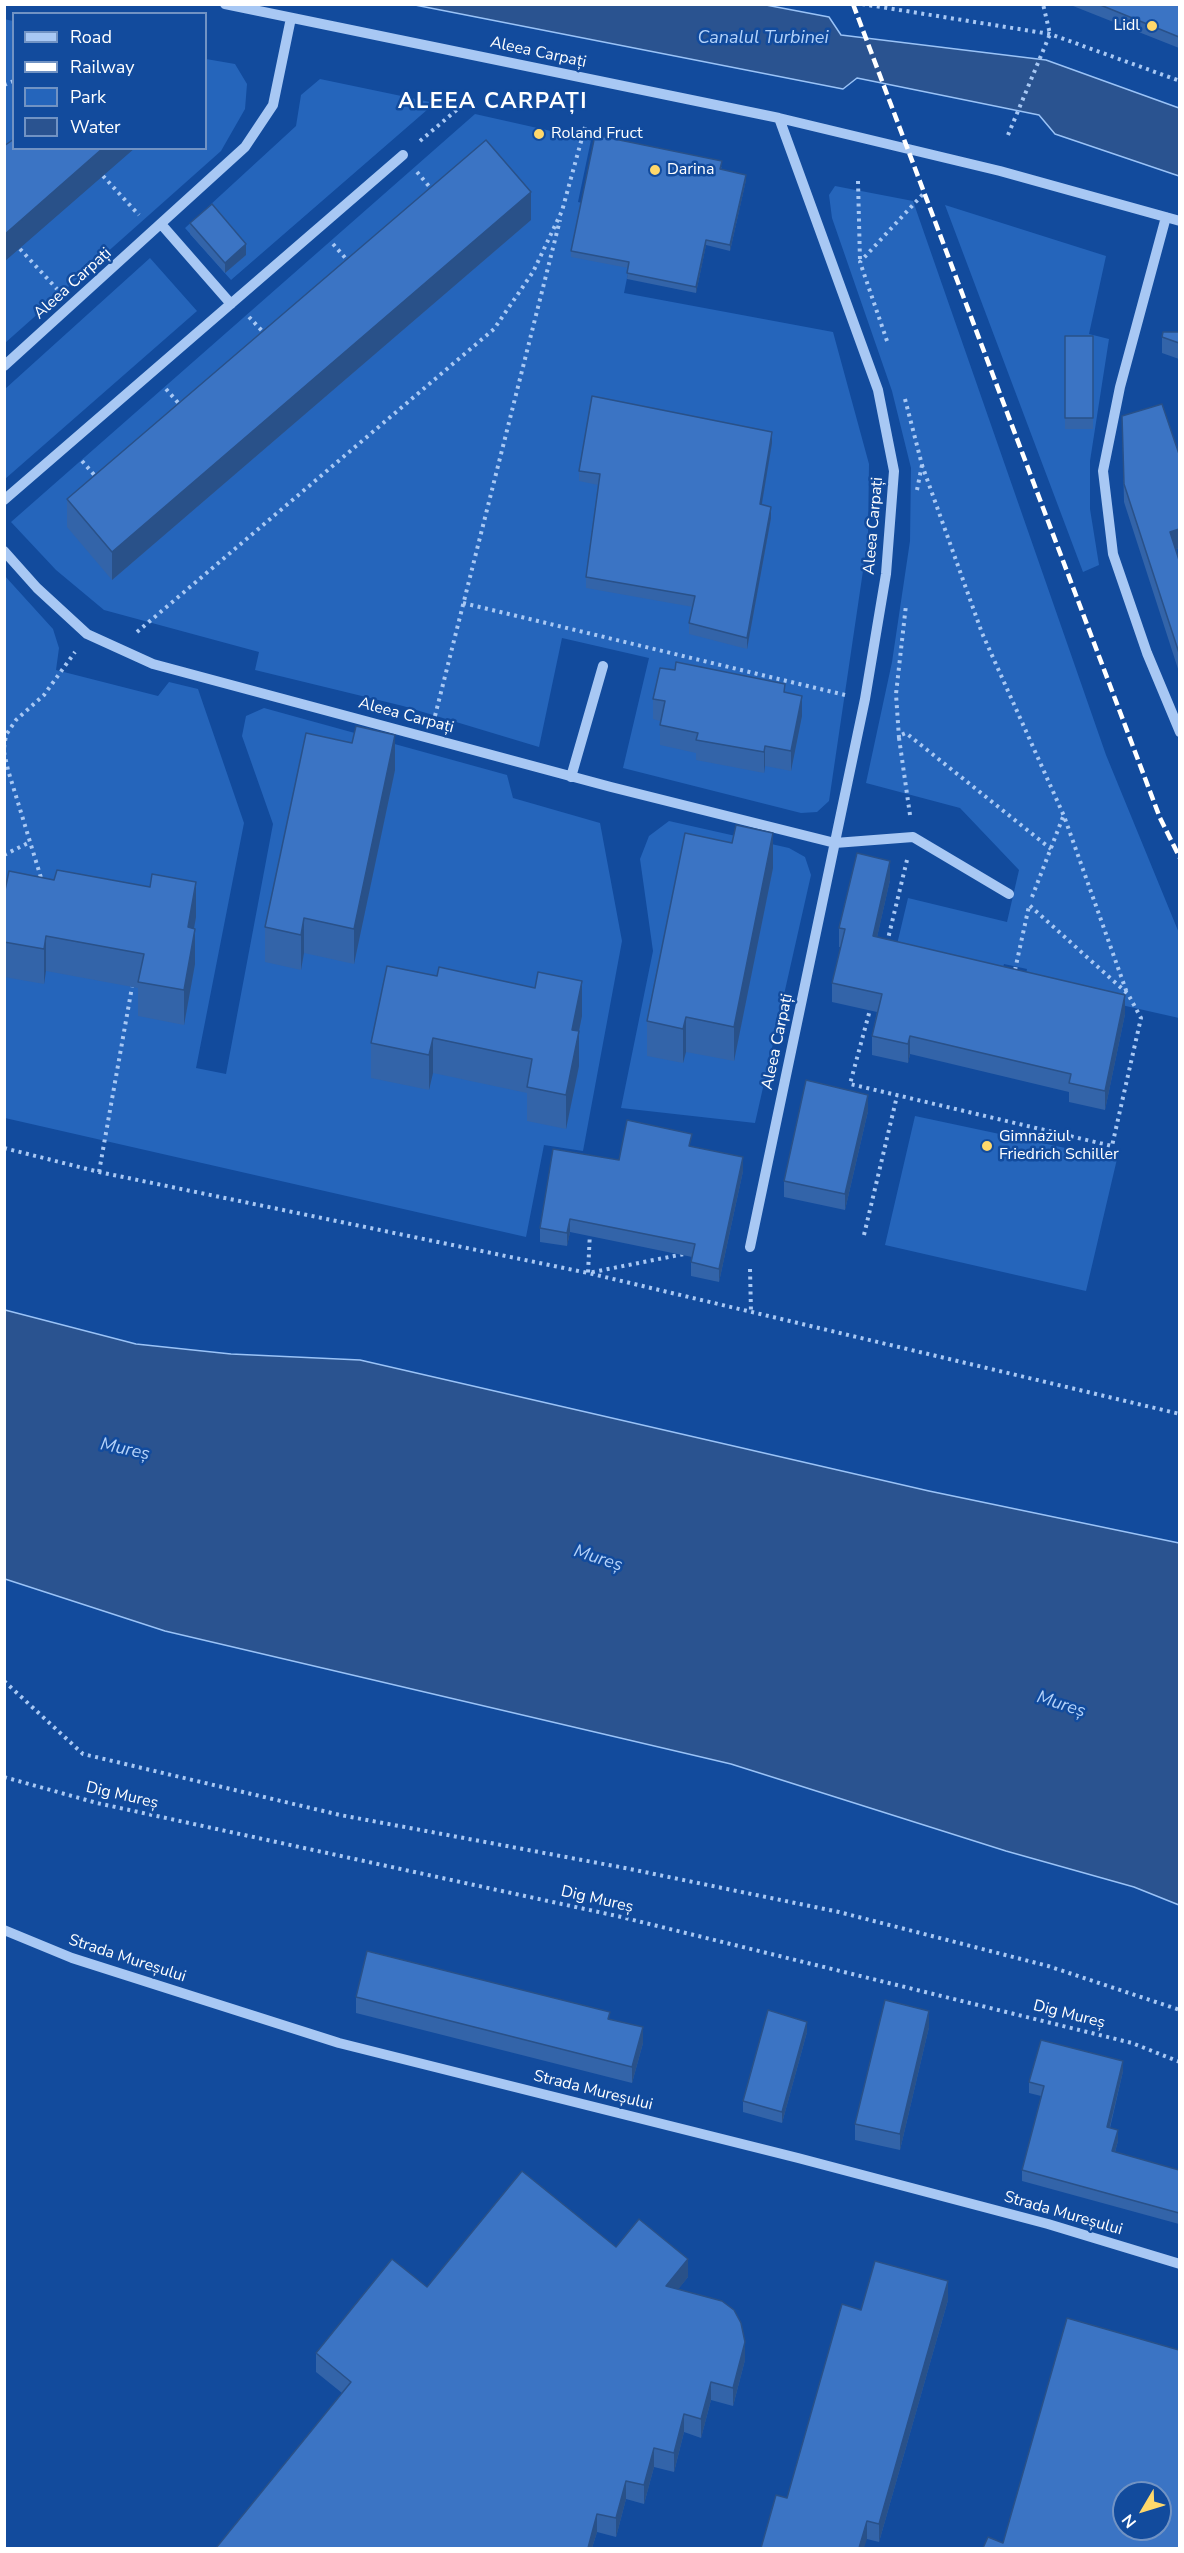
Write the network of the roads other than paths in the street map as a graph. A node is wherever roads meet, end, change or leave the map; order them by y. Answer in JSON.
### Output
{"nodes":[{"id":1,"x":225,"y":4,"type":"edge"},
{"id":2,"x":291,"y":18,"type":"junction"},
{"id":3,"x":779,"y":118,"type":"junction"},
{"id":4,"x":403,"y":155,"type":"road end"},
{"id":5,"x":1166,"y":217,"type":"junction"},
{"id":6,"x":1179,"y":221,"type":"edge"},
{"id":7,"x":157,"y":227,"type":"junction"},
{"id":8,"x":233,"y":302,"type":"junction"},
{"id":9,"x":4,"y":366,"type":"edge"},
{"id":10,"x":4,"y":500,"type":"edge"},
{"id":11,"x":4,"y":551,"type":"edge"},
{"id":12,"x":603,"y":666,"type":"dead end"},
{"id":13,"x":1179,"y":732,"type":"edge"},
{"id":14,"x":571,"y":777,"type":"junction"},
{"id":15,"x":835,"y":843,"type":"junction"},
{"id":16,"x":1009,"y":894,"type":"road end"},
{"id":17,"x":750,"y":1247,"type":"road end"},
{"id":18,"x":4,"y":1930,"type":"edge"},
{"id":19,"x":1179,"y":2264,"type":"edge"}],
"edges":[{"from":1,"to":2,"type":"street","name":"Aleea Carpați"},
{"from":2,"to":3,"type":"street","name":"Aleea Carpați"},
{"from":2,"to":7,"type":"street","name":"Aleea Carpați"},
{"from":3,"to":5,"type":"street","name":"Aleea Carpați"},
{"from":3,"to":15,"type":"street","name":"Aleea Carpați"},
{"from":4,"to":8,"type":"street"},
{"from":5,"to":6,"type":"street","name":"Aleea Carpați"},
{"from":5,"to":13,"type":"street"},
{"from":7,"to":8,"type":"street"},
{"from":7,"to":9,"type":"street","name":"Aleea Carpați"},
{"from":8,"to":10,"type":"street"},
{"from":11,"to":14,"type":"street","name":"Aleea Carpați"},
{"from":12,"to":14,"type":"street"},
{"from":14,"to":15,"type":"street","name":"Aleea Carpați"},
{"from":15,"to":16,"type":"street"},
{"from":15,"to":17,"type":"street","name":"Aleea Carpați"},
{"from":18,"to":19,"type":"street","name":"Strada Mureșului"}]}
